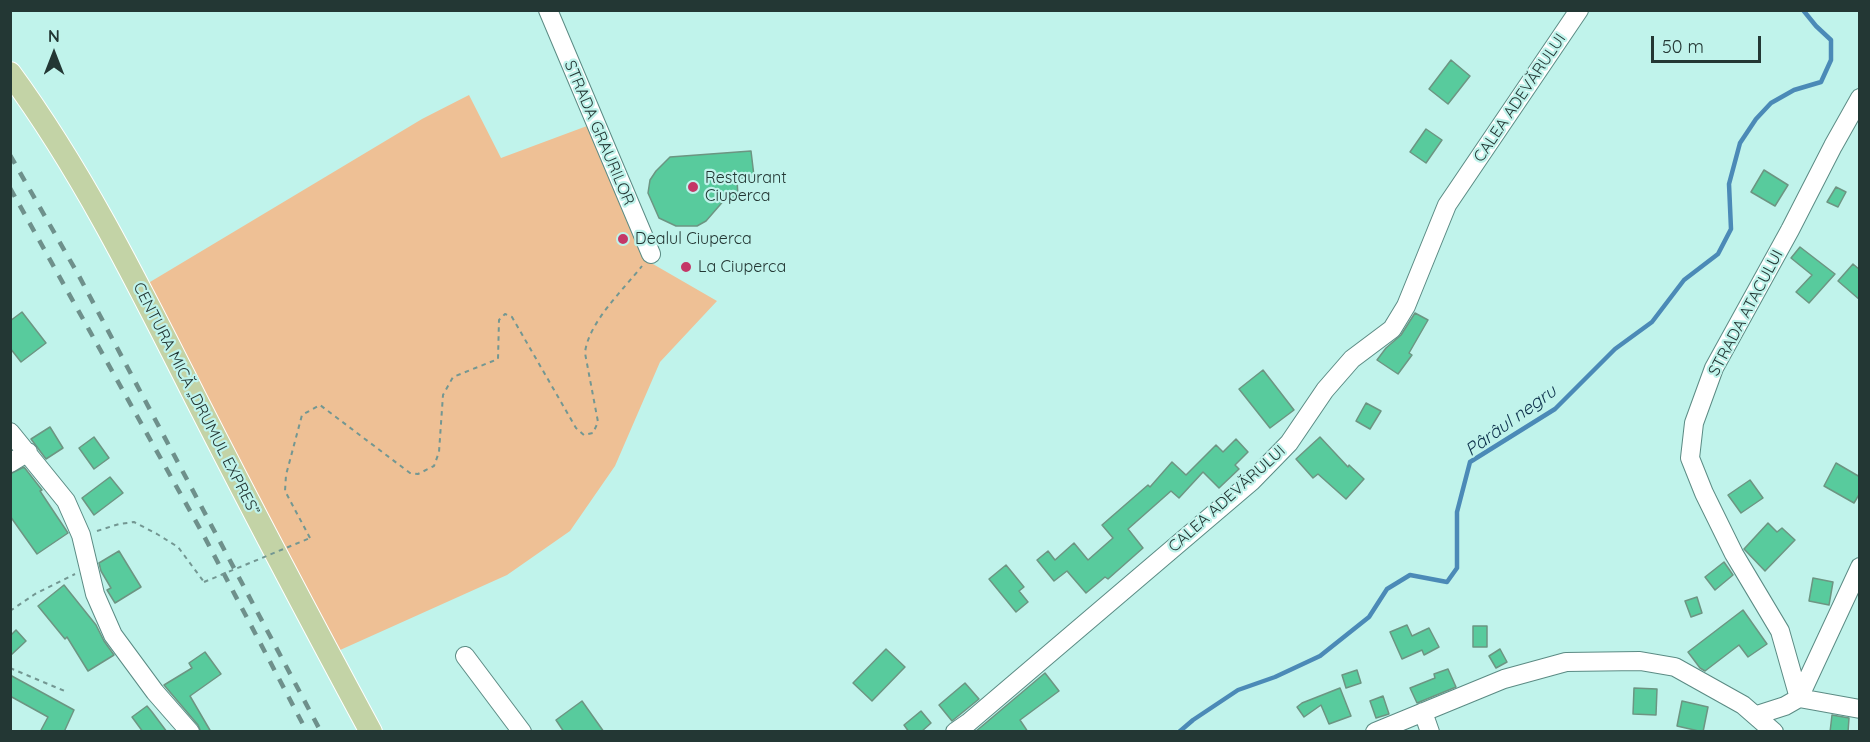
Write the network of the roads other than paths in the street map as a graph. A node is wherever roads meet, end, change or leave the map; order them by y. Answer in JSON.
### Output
{"nodes":[{"id":1,"x":548,"y":10,"type":"edge"},
{"id":2,"x":1579,"y":10,"type":"edge"},
{"id":3,"x":10,"y":73,"type":"edge"},
{"id":4,"x":1860,"y":98,"type":"edge"},
{"id":5,"x":651,"y":254,"type":"road end"},
{"id":6,"x":10,"y":432,"type":"edge"},
{"id":7,"x":27,"y":452,"type":"junction"},
{"id":8,"x":10,"y":463,"type":"edge"},
{"id":9,"x":1860,"y":567,"type":"edge"},
{"id":10,"x":465,"y":656,"type":"dead end"},
{"id":11,"x":1799,"y":698,"type":"junction"},
{"id":12,"x":1860,"y":709,"type":"edge"},
{"id":13,"x":1423,"y":712,"type":"junction"},
{"id":14,"x":1757,"y":715,"type":"junction"},
{"id":15,"x":190,"y":732,"type":"edge"},
{"id":16,"x":371,"y":732,"type":"edge"},
{"id":17,"x":522,"y":732,"type":"edge"},
{"id":18,"x":955,"y":732,"type":"edge"},
{"id":19,"x":1375,"y":732,"type":"edge"},
{"id":20,"x":1430,"y":732,"type":"edge"},
{"id":21,"x":1774,"y":732,"type":"edge"}],
"edges":[{"from":1,"to":5,"type":"street","name":"STRADA GRAURILOR"},
{"from":2,"to":18,"type":"street","name":"CALEA ADEVĂRULUI"},
{"from":3,"to":16,"type":"main road","name":"CENTURA MICĂ „DRUMUL EXPRES”"},
{"from":4,"to":11,"type":"street","name":"STRADA ATACULUI"},
{"from":6,"to":7,"type":"street"},
{"from":7,"to":8,"type":"street"},
{"from":7,"to":15,"type":"street"},
{"from":9,"to":11,"type":"street"},
{"from":10,"to":17,"type":"street"},
{"from":11,"to":12,"type":"street"},
{"from":11,"to":14,"type":"street"},
{"from":13,"to":14,"type":"street"},
{"from":13,"to":19,"type":"street"},
{"from":13,"to":20,"type":"street"},
{"from":14,"to":21,"type":"street"}]}
